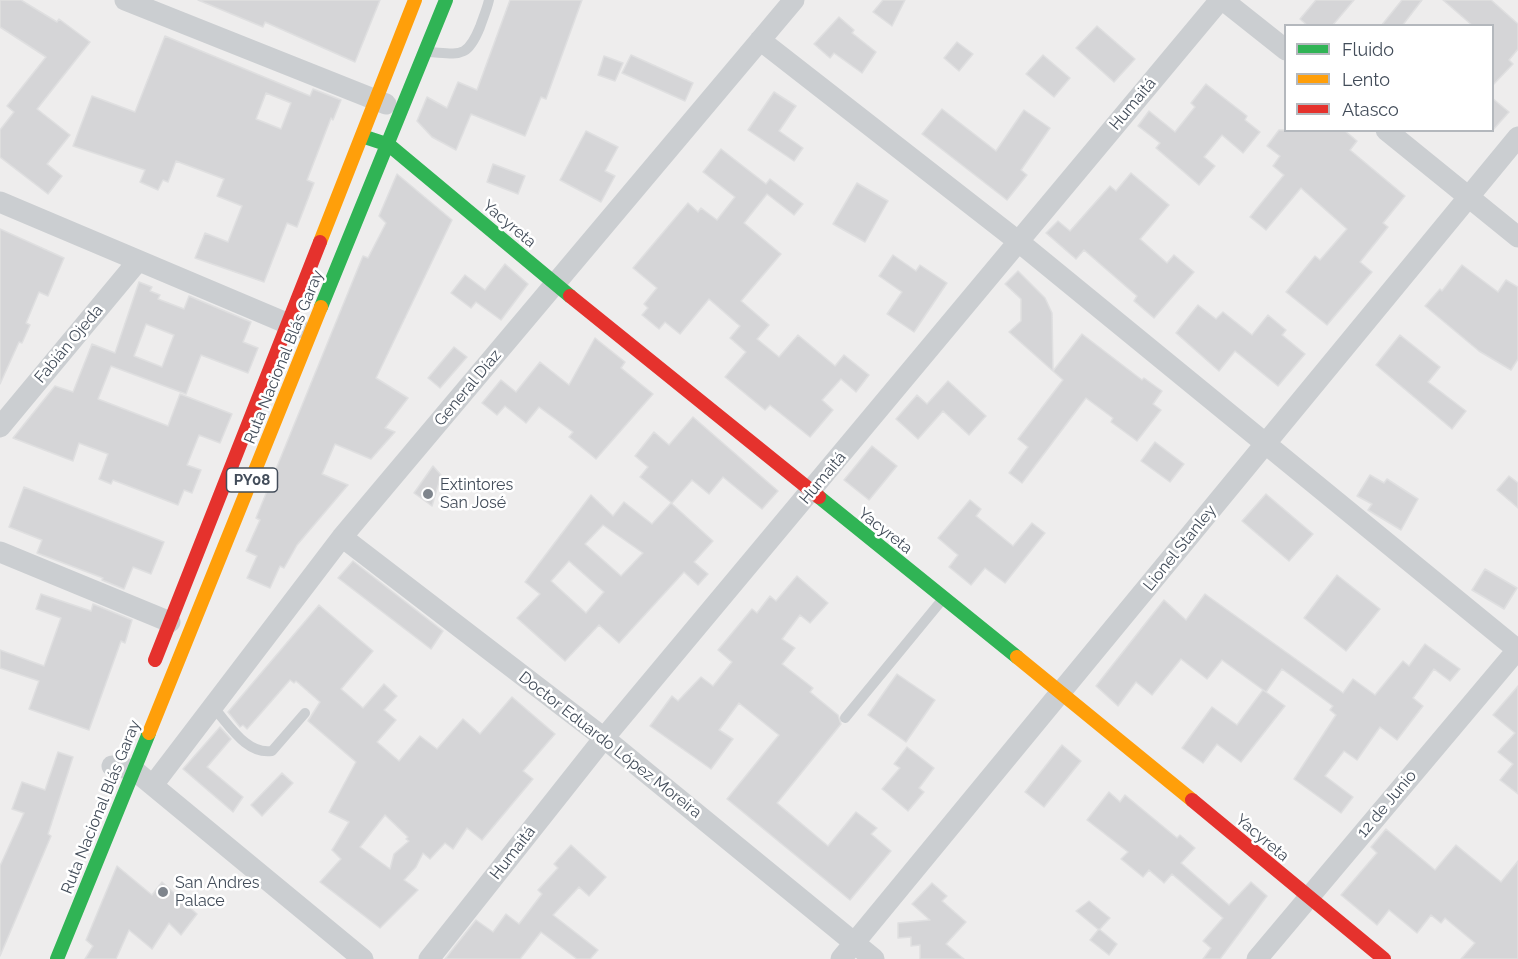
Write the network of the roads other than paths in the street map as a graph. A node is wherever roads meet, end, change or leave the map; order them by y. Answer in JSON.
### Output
{"nodes":[{"id":1,"x":124,"y":0,"type":"edge"},
{"id":2,"x":415,"y":0,"type":"edge"},
{"id":3,"x":446,"y":0,"type":"edge"},
{"id":4,"x":489,"y":0,"type":"edge"},
{"id":5,"x":1221,"y":0,"type":"edge"},
{"id":6,"x":790,"y":1,"type":"edge"},
{"id":7,"x":760,"y":40,"type":"junction"},
{"id":8,"x":1284,"y":48,"type":"edge"},
{"id":9,"x":425,"y":52,"type":"junction"},
{"id":10,"x":376,"y":100,"type":"junction"},
{"id":11,"x":403,"y":109,"type":"junction"},
{"id":12,"x":1388,"y":132,"type":"edge"},
{"id":13,"x":362,"y":136,"type":"junction"},
{"id":14,"x":1518,"y":137,"type":"edge"},
{"id":15,"x":389,"y":145,"type":"junction"},
{"id":16,"x":1469,"y":197,"type":"junction"},
{"id":17,"x":0,"y":202,"type":"edge"},
{"id":18,"x":1518,"y":237,"type":"edge"},
{"id":19,"x":1019,"y":242,"type":"junction"},
{"id":20,"x":138,"y":261,"type":"junction"},
{"id":21,"x":555,"y":284,"type":"junction"},
{"id":22,"x":288,"y":324,"type":"junction"},
{"id":23,"x":312,"y":333,"type":"junction"},
{"id":24,"x":0,"y":428,"type":"edge"},
{"id":25,"x":1265,"y":445,"type":"junction"},
{"id":26,"x":811,"y":493,"type":"junction"},
{"id":27,"x":342,"y":537,"type":"junction"},
{"id":28,"x":0,"y":552,"type":"edge"},
{"id":29,"x":944,"y":598,"type":"junction"},
{"id":30,"x":170,"y":622,"type":"junction"},
{"id":31,"x":1518,"y":650,"type":"edge"},
{"id":32,"x":148,"y":677,"type":"dead end"},
{"id":33,"x":1061,"y":692,"type":"junction"},
{"id":34,"x":213,"y":706,"type":"junction"},
{"id":35,"x":305,"y":713,"type":"dead end"},
{"id":36,"x":845,"y":718,"type":"dead end"},
{"id":37,"x":604,"y":738,"type":"junction"},
{"id":38,"x":112,"y":766,"type":"dead end"},
{"id":39,"x":134,"y":770,"type":"junction"},
{"id":40,"x":153,"y":785,"type":"junction"},
{"id":41,"x":1308,"y":897,"type":"junction"},
{"id":42,"x":848,"y":951,"type":"edge"},
{"id":43,"x":57,"y":959,"type":"edge"},
{"id":44,"x":363,"y":959,"type":"edge"},
{"id":45,"x":429,"y":959,"type":"edge"},
{"id":46,"x":874,"y":959,"type":"edge"},
{"id":47,"x":1257,"y":959,"type":"edge"},
{"id":48,"x":1384,"y":959,"type":"edge"}],
"edges":[{"from":1,"to":10,"type":"street"},
{"from":2,"to":10,"type":"main road","name":"Ruta Nacional Blás Garay","number":"PY08"},
{"from":3,"to":9,"type":"main road","name":"Ruta Nacional Blás Garay","number":"PY08"},
{"from":4,"to":9,"type":"lane"},
{"from":5,"to":8,"type":"street"},
{"from":5,"to":19,"type":"street","name":"Humaitá"},
{"from":6,"to":7,"type":"street","name":"General Díaz"},
{"from":7,"to":19,"type":"street"},
{"from":7,"to":21,"type":"street","name":"General Díaz"},
{"from":9,"to":11,"type":"main road","name":"Ruta Nacional Blás Garay","number":"PY08"},
{"from":10,"to":11,"type":"street"},
{"from":10,"to":13,"type":"main road","name":"Ruta Nacional Blás Garay","number":"PY08"},
{"from":11,"to":15,"type":"main road","name":"Ruta Nacional Blás Garay","number":"PY08"},
{"from":12,"to":16,"type":"street"},
{"from":13,"to":15,"type":"main road","name":"Yacyreta"},
{"from":13,"to":22,"type":"main road","name":"Ruta Nacional Blás Garay","number":"PY08"},
{"from":14,"to":16,"type":"street","name":"Lionel Stanley"},
{"from":15,"to":21,"type":"main road","name":"Yacyreta"},
{"from":15,"to":23,"type":"main road","name":"Ruta Nacional Blás Garay","number":"PY08"},
{"from":16,"to":18,"type":"street"},
{"from":16,"to":25,"type":"street","name":"Lionel Stanley"},
{"from":17,"to":20,"type":"street"},
{"from":19,"to":25,"type":"street"},
{"from":19,"to":26,"type":"street","name":"Humaitá"},
{"from":20,"to":22,"type":"street"},
{"from":20,"to":24,"type":"street","name":"Fabián Ojeda"},
{"from":21,"to":26,"type":"main road","name":"Yacyreta"},
{"from":21,"to":27,"type":"street","name":"General Díaz"},
{"from":22,"to":23,"type":"street"},
{"from":22,"to":30,"type":"main road","name":"Ruta Nacional Blás Garay","number":"PY08"},
{"from":23,"to":39,"type":"main road","name":"Ruta Nacional Blás Garay","number":"PY08"},
{"from":25,"to":31,"type":"street"},
{"from":25,"to":33,"type":"street","name":"Lionel Stanley"},
{"from":26,"to":29,"type":"main road","name":"Yacyreta"},
{"from":26,"to":37,"type":"street","name":"Humaitá"},
{"from":27,"to":34,"type":"street","name":"General Díaz"},
{"from":27,"to":37,"type":"street","name":"Doctor Eduardo López Moreira"},
{"from":28,"to":30,"type":"street"},
{"from":29,"to":33,"type":"main road","name":"Yacyreta"},
{"from":29,"to":36,"type":"lane"},
{"from":30,"to":32,"type":"main road","name":"Ruta Nacional Blás Garay","number":"PY08"},
{"from":31,"to":41,"type":"street","name":"12 de Junio"},
{"from":33,"to":41,"type":"main road","name":"Yacyreta"},
{"from":33,"to":42,"type":"street","name":"Lionel Stanley"},
{"from":34,"to":35,"type":"lane"},
{"from":34,"to":40,"type":"street","name":"General Díaz"},
{"from":37,"to":42,"type":"street","name":"Doctor Eduardo López Moreira"},
{"from":37,"to":45,"type":"street","name":"Humaitá"},
{"from":38,"to":39,"type":"street"},
{"from":39,"to":40,"type":"street"},
{"from":39,"to":43,"type":"main road","name":"Ruta Nacional Blás Garay","number":"PY08"},
{"from":40,"to":44,"type":"street"},
{"from":41,"to":47,"type":"street","name":"12 de Junio"},
{"from":41,"to":48,"type":"main road","name":"Yacyreta"},
{"from":42,"to":46,"type":"street","name":"Doctor Eduardo López Moreira"}]}
